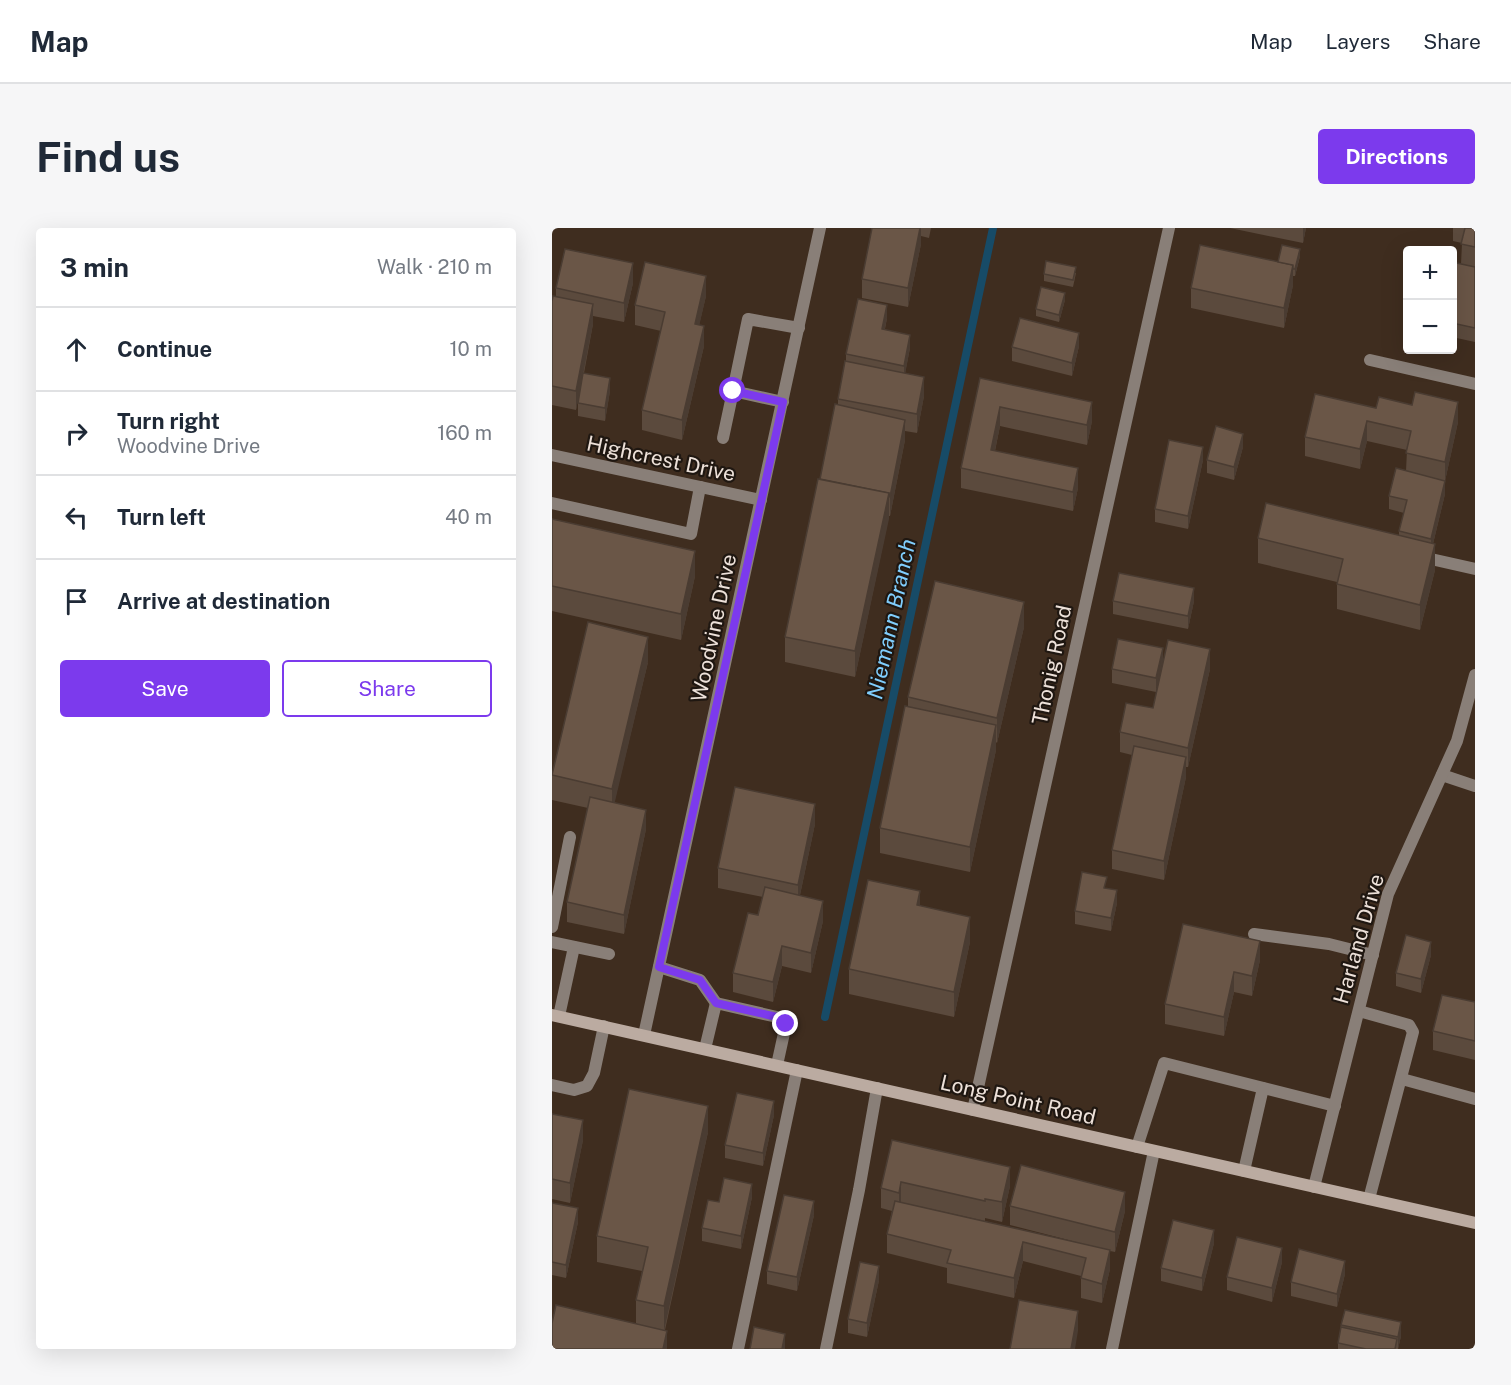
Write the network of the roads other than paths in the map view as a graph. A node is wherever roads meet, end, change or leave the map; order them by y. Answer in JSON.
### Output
{"nodes":[{"id":1,"x":820,"y":228,"type":"edge"},
{"id":2,"x":1169,"y":228,"type":"edge"},
{"id":3,"x":799,"y":328,"type":"junction"},
{"id":4,"x":1370,"y":360,"type":"dead end"},
{"id":5,"x":1475,"y":384,"type":"edge"},
{"id":6,"x":733,"y":391,"type":"junction"},
{"id":7,"x":783,"y":402,"type":"junction"},
{"id":8,"x":723,"y":438,"type":"dead end"},
{"id":9,"x":552,"y":455,"type":"edge"},
{"id":10,"x":700,"y":487,"type":"junction"},
{"id":11,"x":762,"y":500,"type":"junction"},
{"id":12,"x":552,"y":503,"type":"edge"},
{"id":13,"x":1412,"y":555,"type":"edge"},
{"id":14,"x":1475,"y":569,"type":"edge"},
{"id":15,"x":1475,"y":675,"type":"edge"},
{"id":16,"x":1472,"y":695,"type":"edge"},
{"id":17,"x":1442,"y":775,"type":"junction"},
{"id":18,"x":1475,"y":786,"type":"edge"},
{"id":19,"x":570,"y":837,"type":"dead end"},
{"id":20,"x":552,"y":927,"type":"edge"},
{"id":21,"x":1254,"y":934,"type":"dead end"},
{"id":22,"x":552,"y":942,"type":"edge"},
{"id":23,"x":574,"y":946,"type":"junction"},
{"id":24,"x":609,"y":954,"type":"dead end"},
{"id":25,"x":1373,"y":956,"type":"junction"},
{"id":26,"x":659,"y":967,"type":"junction"},
{"id":27,"x":716,"y":1003,"type":"junction"},
{"id":28,"x":1359,"y":1011,"type":"junction"},
{"id":29,"x":556,"y":1015,"type":"edge"},
{"id":30,"x":604,"y":1026,"type":"junction"},
{"id":31,"x":644,"y":1035,"type":"junction"},
{"id":32,"x":705,"y":1049,"type":"junction"},
{"id":33,"x":777,"y":1065,"type":"junction"},
{"id":34,"x":797,"y":1070,"type":"junction"},
{"id":35,"x":1402,"y":1079,"type":"junction"},
{"id":36,"x":552,"y":1085,"type":"edge"},
{"id":37,"x":877,"y":1088,"type":"junction"},
{"id":38,"x":1263,"y":1088,"type":"junction"},
{"id":39,"x":1475,"y":1099,"type":"edge"},
{"id":40,"x":1335,"y":1106,"type":"junction"},
{"id":41,"x":973,"y":1110,"type":"junction"},
{"id":42,"x":1137,"y":1147,"type":"junction"},
{"id":43,"x":1154,"y":1150,"type":"junction"},
{"id":44,"x":1244,"y":1171,"type":"junction"},
{"id":45,"x":1314,"y":1186,"type":"junction"},
{"id":46,"x":1369,"y":1199,"type":"junction"},
{"id":47,"x":1475,"y":1223,"type":"edge"},
{"id":48,"x":738,"y":1349,"type":"edge"},
{"id":49,"x":826,"y":1349,"type":"edge"},
{"id":50,"x":1112,"y":1349,"type":"edge"}],
"edges":[{"from":1,"to":3,"type":"street","name":"Woodvine Drive"},
{"from":2,"to":41,"type":"street","name":"Thonig Road"},
{"from":3,"to":6,"type":"street"},
{"from":3,"to":7,"type":"street","name":"Woodvine Drive"},
{"from":4,"to":5,"type":"street"},
{"from":6,"to":7,"type":"street"},
{"from":6,"to":8,"type":"street"},
{"from":7,"to":11,"type":"street","name":"Woodvine Drive"},
{"from":9,"to":10,"type":"street","name":"Highcrest Drive"},
{"from":10,"to":11,"type":"street","name":"Highcrest Drive"},
{"from":10,"to":12,"type":"street"},
{"from":11,"to":26,"type":"street","name":"Woodvine Drive"},
{"from":13,"to":14,"type":"street"},
{"from":15,"to":16,"type":"street","name":"Harland Drive"},
{"from":16,"to":17,"type":"street","name":"Harland Drive"},
{"from":17,"to":18,"type":"street"},
{"from":17,"to":25,"type":"street","name":"Harland Drive"},
{"from":19,"to":20,"type":"street"},
{"from":21,"to":25,"type":"street"},
{"from":22,"to":23,"type":"street"},
{"from":23,"to":24,"type":"street"},
{"from":23,"to":29,"type":"street"},
{"from":25,"to":28,"type":"street","name":"Harland Drive"},
{"from":26,"to":27,"type":"street"},
{"from":26,"to":31,"type":"street","name":"Woodvine Drive"},
{"from":27,"to":32,"type":"street"},
{"from":27,"to":33,"type":"street"},
{"from":28,"to":35,"type":"street"},
{"from":28,"to":40,"type":"street","name":"Harland Drive"},
{"from":29,"to":30,"type":"main road","name":"Long Point Road"},
{"from":30,"to":31,"type":"main road","name":"Long Point Road"},
{"from":30,"to":36,"type":"street"},
{"from":31,"to":32,"type":"main road","name":"Long Point Road"},
{"from":32,"to":33,"type":"main road","name":"Long Point Road"},
{"from":33,"to":34,"type":"main road","name":"Long Point Road"},
{"from":34,"to":37,"type":"main road","name":"Long Point Road"},
{"from":34,"to":48,"type":"street"},
{"from":35,"to":39,"type":"street"},
{"from":35,"to":46,"type":"street"},
{"from":37,"to":41,"type":"main road","name":"Long Point Road"},
{"from":37,"to":49,"type":"street"},
{"from":38,"to":40,"type":"street"},
{"from":38,"to":42,"type":"street"},
{"from":38,"to":44,"type":"street"},
{"from":40,"to":45,"type":"street","name":"Harland Drive"},
{"from":41,"to":42,"type":"main road","name":"Long Point Road"},
{"from":42,"to":43,"type":"main road","name":"Long Point Road"},
{"from":43,"to":44,"type":"main road","name":"Long Point Road"},
{"from":43,"to":50,"type":"street"},
{"from":44,"to":45,"type":"main road","name":"Long Point Road"},
{"from":45,"to":46,"type":"main road","name":"Long Point Road"},
{"from":46,"to":47,"type":"main road","name":"Long Point Road"}]}
